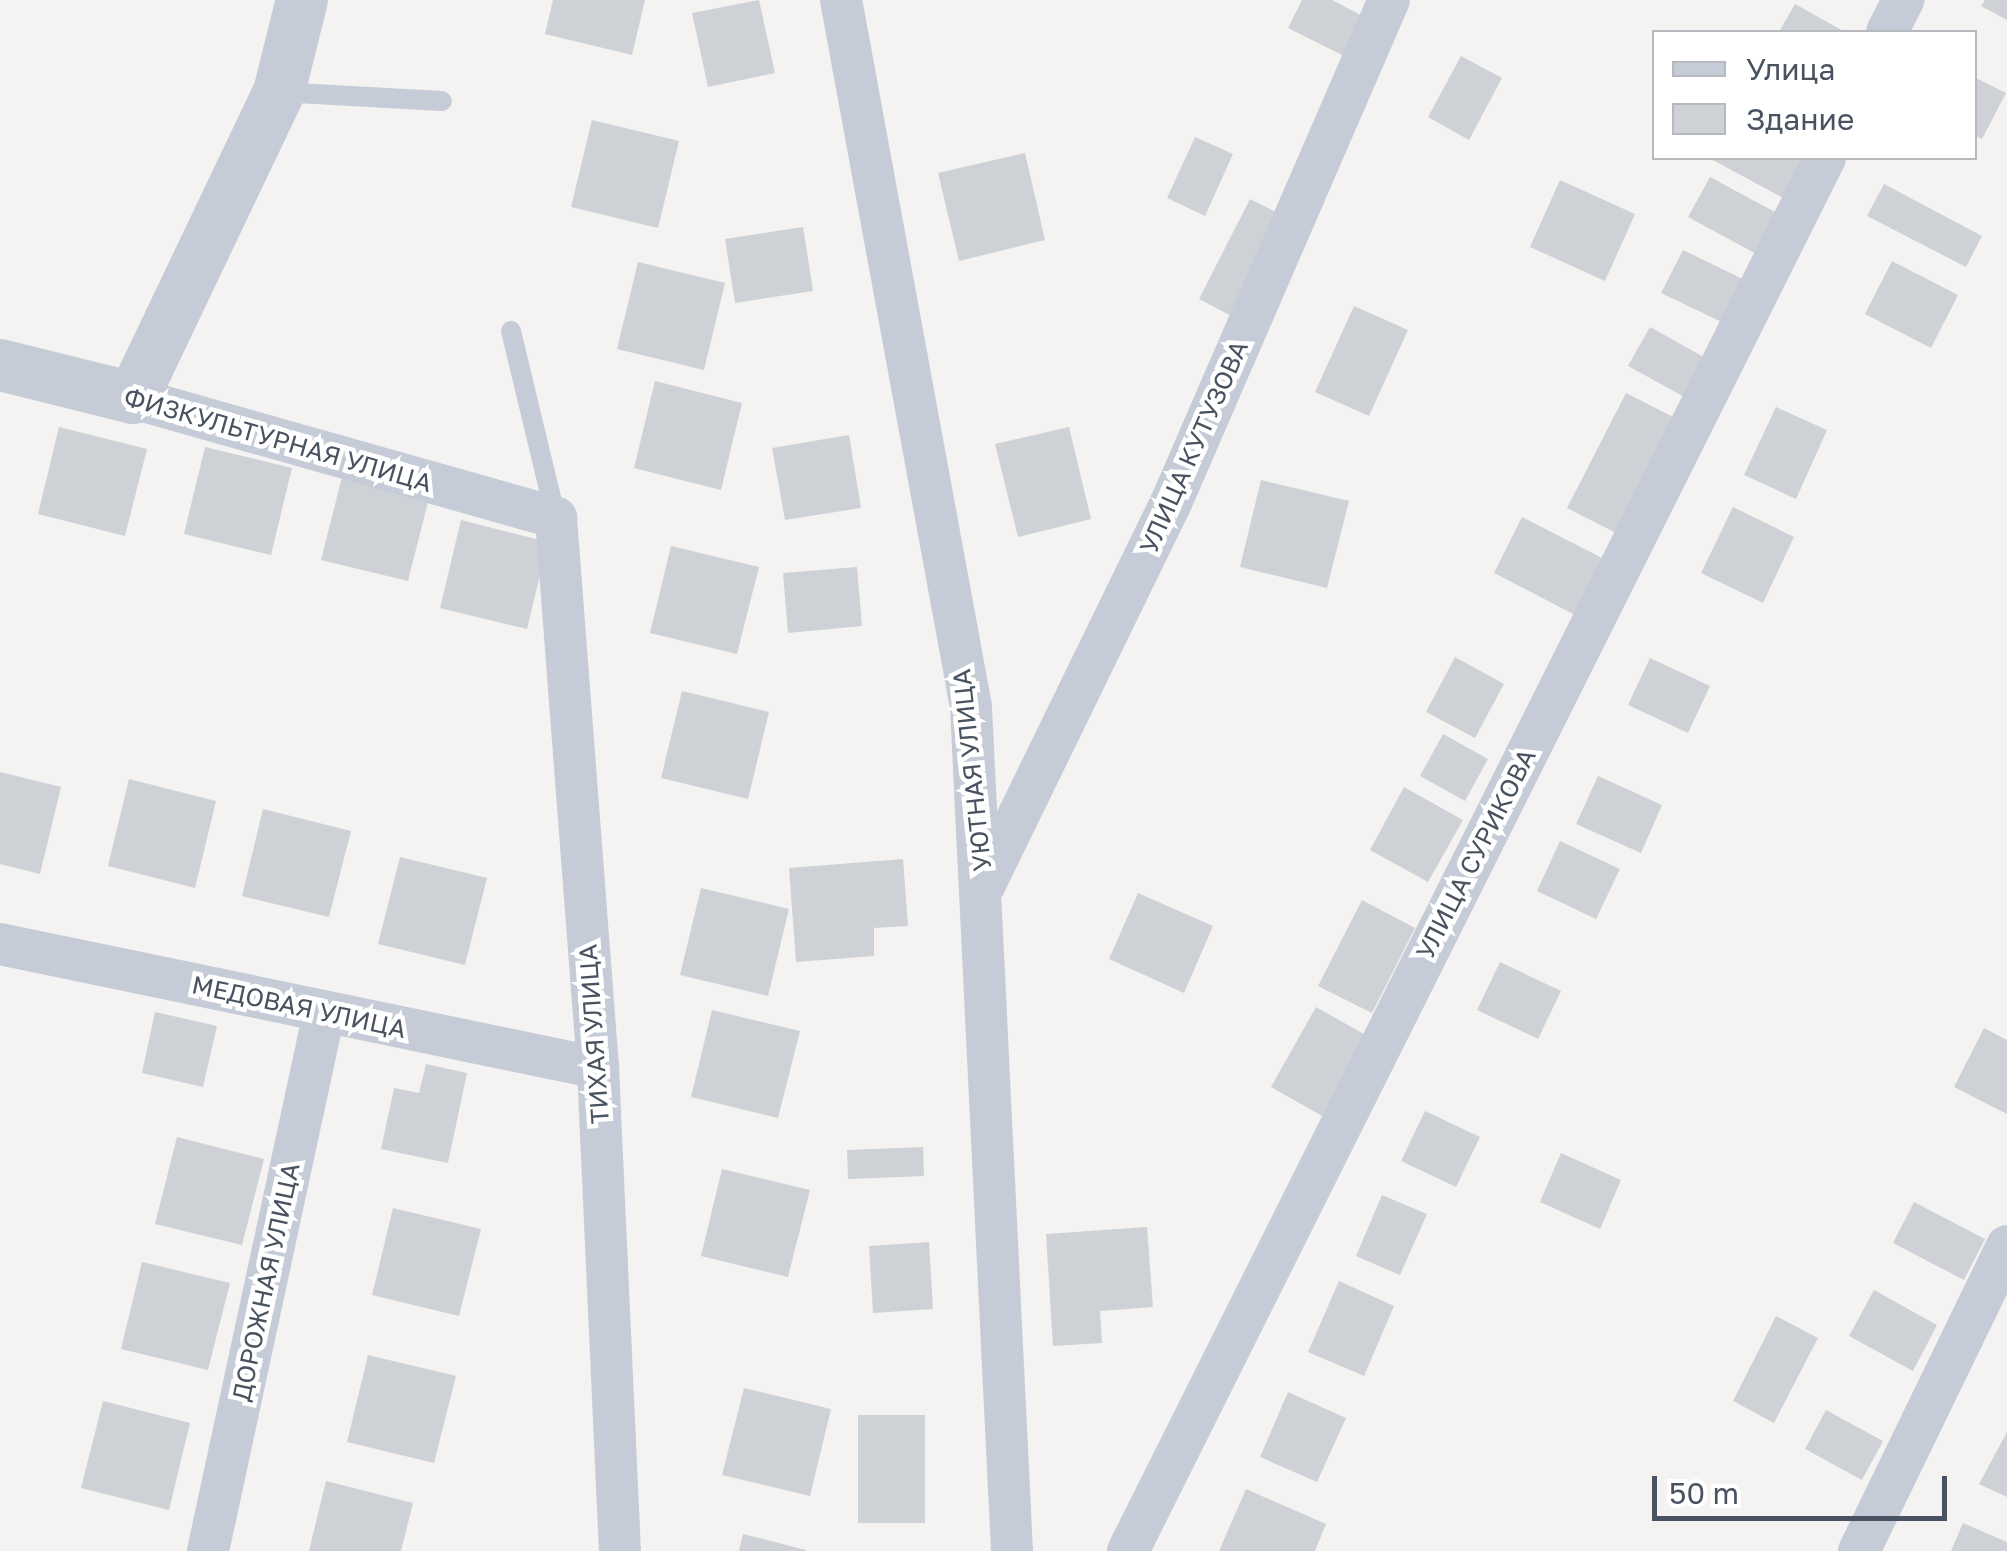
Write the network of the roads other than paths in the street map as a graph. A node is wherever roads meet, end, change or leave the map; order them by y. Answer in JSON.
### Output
{"nodes":[{"id":1,"x":302,"y":0,"type":"edge"},
{"id":2,"x":841,"y":0,"type":"edge"},
{"id":3,"x":1389,"y":0,"type":"edge"},
{"id":4,"x":1903,"y":0,"type":"edge"},
{"id":5,"x":1888,"y":30,"type":"edge"},
{"id":6,"x":279,"y":92,"type":"junction"},
{"id":7,"x":442,"y":100,"type":"dead end"},
{"id":8,"x":1823,"y":160,"type":"edge"},
{"id":9,"x":511,"y":331,"type":"dead end"},
{"id":10,"x":0,"y":365,"type":"edge"},
{"id":11,"x":133,"y":398,"type":"junction"},
{"id":12,"x":556,"y":518,"type":"junction"},
{"id":13,"x":984,"y":886,"type":"junction"},
{"id":14,"x":0,"y":944,"type":"edge"},
{"id":15,"x":324,"y":1013,"type":"junction"},
{"id":16,"x":598,"y":1068,"type":"junction"},
{"id":17,"x":2007,"y":1246,"type":"edge"},
{"id":18,"x":208,"y":1551,"type":"edge"},
{"id":19,"x":620,"y":1551,"type":"edge"},
{"id":20,"x":1012,"y":1551,"type":"edge"},
{"id":21,"x":1128,"y":1551,"type":"edge"},
{"id":22,"x":1859,"y":1551,"type":"edge"}],
"edges":[{"from":1,"to":6,"type":"street"},
{"from":2,"to":13,"type":"street","name":"УЮТНАЯ УЛИЦА"},
{"from":3,"to":13,"type":"street","name":"УЛИЦА КУТУЗОВА"},
{"from":4,"to":5,"type":"street"},
{"from":6,"to":7,"type":"lane"},
{"from":6,"to":11,"type":"street"},
{"from":8,"to":21,"type":"street","name":"УЛИЦА СУРИКОВА"},
{"from":9,"to":12,"type":"lane"},
{"from":10,"to":11,"type":"street","name":"ФИЗКУЛЬТУРНАЯ УЛИЦА"},
{"from":11,"to":12,"type":"street","name":"ФИЗКУЛЬТУРНАЯ УЛИЦА"},
{"from":12,"to":16,"type":"street","name":"ТИХАЯ УЛИЦА"},
{"from":13,"to":20,"type":"street","name":"УЮТНАЯ УЛИЦА"},
{"from":14,"to":15,"type":"street","name":"МЕДОВАЯ УЛИЦА"},
{"from":15,"to":16,"type":"street","name":"МЕДОВАЯ УЛИЦА"},
{"from":15,"to":18,"type":"street","name":"ДОРОЖНАЯ УЛИЦА"},
{"from":16,"to":19,"type":"street","name":"ТИХАЯ УЛИЦА"},
{"from":17,"to":22,"type":"street"}]}
